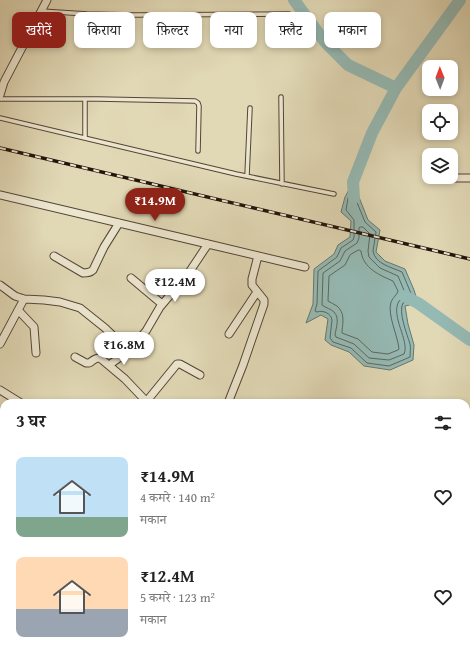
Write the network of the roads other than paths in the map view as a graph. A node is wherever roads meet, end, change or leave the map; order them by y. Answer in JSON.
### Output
{"nodes":[{"id":1,"x":47,"y":0,"type":"edge"},
{"id":2,"x":41,"y":11,"type":"junction"},
{"id":3,"x":265,"y":14,"type":"edge"},
{"id":4,"x":2,"y":81,"type":"edge"},
{"id":5,"x":0,"y":94,"type":"edge"},
{"id":6,"x":281,"y":97,"type":"dead end"},
{"id":7,"x":0,"y":99,"type":"edge"},
{"id":8,"x":85,"y":99,"type":"junction"},
{"id":9,"x":250,"y":108,"type":"dead end"},
{"id":10,"x":0,"y":118,"type":"edge"},
{"id":11,"x":85,"y":138,"type":"junction"},
{"id":12,"x":198,"y":151,"type":"dead end"},
{"id":13,"x":247,"y":176,"type":"junction"},
{"id":14,"x":458,"y":178,"type":"edge"},
{"id":15,"x":470,"y":178,"type":"edge"},
{"id":16,"x":282,"y":184,"type":"junction"},
{"id":17,"x":334,"y":194,"type":"dead end"},
{"id":18,"x":0,"y":196,"type":"edge"},
{"id":19,"x":119,"y":223,"type":"junction"},
{"id":20,"x":208,"y":244,"type":"junction"},
{"id":21,"x":54,"y":256,"type":"dead end"},
{"id":22,"x":258,"y":256,"type":"junction"},
{"id":23,"x":305,"y":267,"type":"dead end"},
{"id":24,"x":131,"y":278,"type":"dead end"},
{"id":25,"x":0,"y":285,"type":"edge"},
{"id":26,"x":257,"y":292,"type":"junction"},
{"id":27,"x":24,"y":299,"type":"junction"},
{"id":28,"x":162,"y":304,"type":"junction"},
{"id":29,"x":18,"y":310,"type":"junction"},
{"id":30,"x":229,"y":334,"type":"dead end"},
{"id":31,"x":0,"y":344,"type":"edge"},
{"id":32,"x":129,"y":351,"type":"junction"},
{"id":33,"x":36,"y":353,"type":"dead end"},
{"id":34,"x":75,"y":357,"type":"dead end"},
{"id":35,"x":109,"y":365,"type":"junction"},
{"id":36,"x":200,"y":375,"type":"dead end"},
{"id":37,"x":0,"y":390,"type":"edge"},
{"id":38,"x":15,"y":399,"type":"edge"},
{"id":39,"x":142,"y":399,"type":"edge"},
{"id":40,"x":149,"y":399,"type":"edge"},
{"id":41,"x":230,"y":399,"type":"edge"},
{"id":42,"x":145,"y":655,"type":"edge"},
{"id":43,"x":166,"y":655,"type":"edge"}],
"edges":[{"from":1,"to":2,"type":"street"},
{"from":2,"to":3,"type":"lane"},
{"from":2,"to":4,"type":"street"},
{"from":4,"to":5,"type":"street"},
{"from":6,"to":16,"type":"lane"},
{"from":7,"to":8,"type":"lane"},
{"from":8,"to":11,"type":"lane"},
{"from":8,"to":12,"type":"lane"},
{"from":9,"to":13,"type":"lane"},
{"from":10,"to":11,"type":"lane"},
{"from":11,"to":13,"type":"lane"},
{"from":13,"to":16,"type":"lane"},
{"from":14,"to":15,"type":"street"},
{"from":16,"to":17,"type":"lane"},
{"from":18,"to":19,"type":"street"},
{"from":19,"to":20,"type":"street"},
{"from":19,"to":21,"type":"street"},
{"from":20,"to":22,"type":"street"},
{"from":20,"to":28,"type":"street"},
{"from":22,"to":23,"type":"street"},
{"from":22,"to":26,"type":"street"},
{"from":24,"to":28,"type":"street"},
{"from":25,"to":27,"type":"street"},
{"from":26,"to":30,"type":"street"},
{"from":26,"to":41,"type":"street"},
{"from":27,"to":29,"type":"street"},
{"from":27,"to":32,"type":"street"},
{"from":28,"to":32,"type":"street"},
{"from":29,"to":31,"type":"street"},
{"from":29,"to":33,"type":"street"},
{"from":32,"to":35,"type":"street"},
{"from":34,"to":35,"type":"street"},
{"from":35,"to":39,"type":"street"},
{"from":36,"to":40,"type":"street"},
{"from":37,"to":38,"type":"street"},
{"from":42,"to":43,"type":"street"}]}
